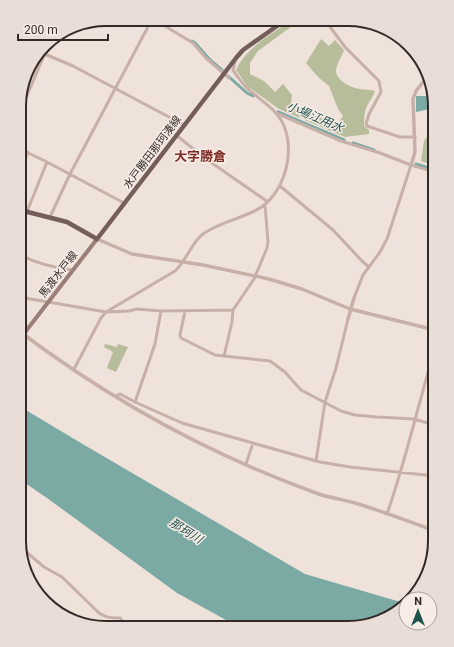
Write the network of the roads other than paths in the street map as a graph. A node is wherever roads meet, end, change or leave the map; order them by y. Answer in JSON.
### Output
{"nodes":[{"id":1,"x":148,"y":26,"type":"edge"},
{"id":2,"x":165,"y":26,"type":"edge"},
{"id":3,"x":277,"y":26,"type":"edge"},
{"id":4,"x":329,"y":26,"type":"edge"},
{"id":5,"x":45,"y":54,"type":"edge"},
{"id":6,"x":44,"y":55,"type":"edge"},
{"id":7,"x":236,"y":58,"type":"junction"},
{"id":8,"x":224,"y":74,"type":"junction"},
{"id":9,"x":229,"y":78,"type":"dead end"},
{"id":10,"x":424,"y":82,"type":"edge"},
{"id":11,"x":115,"y":88,"type":"junction"},
{"id":12,"x":27,"y":96,"type":"edge"},
{"id":13,"x":276,"y":113,"type":"junction"},
{"id":14,"x":184,"y":125,"type":"junction"},
{"id":15,"x":176,"y":135,"type":"junction"},
{"id":16,"x":415,"y":137,"type":"junction"},
{"id":17,"x":28,"y":152,"type":"joint"},
{"id":18,"x":26,"y":157,"type":"edge"},
{"id":19,"x":47,"y":162,"type":"junction"},
{"id":20,"x":411,"y":165,"type":"junction"},
{"id":21,"x":428,"y":170,"type":"edge"},
{"id":22,"x":70,"y":174,"type":"junction"},
{"id":23,"x":280,"y":186,"type":"junction"},
{"id":24,"x":124,"y":203,"type":"junction"},
{"id":25,"x":267,"y":203,"type":"junction"},
{"id":26,"x":26,"y":212,"type":"joint"},
{"id":27,"x":50,"y":217,"type":"junction"},
{"id":28,"x":96,"y":239,"type":"junction"},
{"id":29,"x":26,"y":258,"type":"edge"},
{"id":30,"x":183,"y":262,"type":"junction"},
{"id":31,"x":369,"y":267,"type":"junction"},
{"id":32,"x":73,"y":270,"type":"junction"},
{"id":33,"x":255,"y":275,"type":"junction"},
{"id":34,"x":26,"y":298,"type":"edge"},
{"id":35,"x":354,"y":298,"type":"joint"},
{"id":36,"x":48,"y":302,"type":"junction"},
{"id":37,"x":350,"y":309,"type":"junction"},
{"id":38,"x":233,"y":310,"type":"junction"},
{"id":39,"x":161,"y":311,"type":"junction"},
{"id":40,"x":185,"y":311,"type":"junction"},
{"id":41,"x":106,"y":312,"type":"junction"},
{"id":42,"x":348,"y":319,"type":"joint"},
{"id":43,"x":428,"y":328,"type":"edge"},
{"id":44,"x":26,"y":331,"type":"edge"},
{"id":45,"x":26,"y":335,"type":"edge"},
{"id":46,"x":224,"y":356,"type":"junction"},
{"id":47,"x":74,"y":369,"type":"junction"},
{"id":48,"x":428,"y":372,"type":"edge"},
{"id":49,"x":116,"y":396,"type":"junction"},
{"id":50,"x":135,"y":402,"type":"junction"},
{"id":51,"x":325,"y":402,"type":"junction"},
{"id":52,"x":414,"y":419,"type":"junction"},
{"id":53,"x":428,"y":423,"type":"edge"},
{"id":54,"x":253,"y":443,"type":"junction"},
{"id":55,"x":316,"y":461,"type":"junction"},
{"id":56,"x":246,"y":464,"type":"junction"},
{"id":57,"x":402,"y":472,"type":"junction"},
{"id":58,"x":428,"y":475,"type":"edge"},
{"id":59,"x":387,"y":514,"type":"junction"},
{"id":60,"x":428,"y":529,"type":"edge"},
{"id":61,"x":27,"y":553,"type":"edge"},
{"id":62,"x":122,"y":621,"type":"edge"}],
"edges":[{"from":1,"to":11,"type":"street"},
{"from":2,"to":8,"type":"street"},
{"from":3,"to":7,"type":"main road","name":"水戸勝田那珂湊線"},
{"from":4,"to":16,"type":"street"},
{"from":5,"to":11,"type":"street"},
{"from":6,"to":12,"type":"street"},
{"from":7,"to":8,"type":"main road","name":"水戸勝田那珂湊線"},
{"from":7,"to":13,"type":"street"},
{"from":8,"to":9,"type":"street"},
{"from":8,"to":14,"type":"main road","name":"水戸勝田那珂湊線"},
{"from":10,"to":16,"type":"street"},
{"from":11,"to":14,"type":"street"},
{"from":11,"to":22,"type":"street"},
{"from":13,"to":20,"type":"street"},
{"from":13,"to":23,"type":"street"},
{"from":14,"to":15,"type":"main road","name":"水戸勝田那珂湊線"},
{"from":15,"to":24,"type":"main road","name":"水戸勝田那珂湊線"},
{"from":15,"to":25,"type":"street"},
{"from":16,"to":20,"type":"street"},
{"from":17,"to":18,"type":"street"},
{"from":17,"to":19,"type":"street"},
{"from":19,"to":22,"type":"street"},
{"from":19,"to":26,"type":"street"},
{"from":20,"to":21,"type":"street"},
{"from":20,"to":31,"type":"street"},
{"from":22,"to":24,"type":"street"},
{"from":22,"to":27,"type":"street"},
{"from":23,"to":25,"type":"street"},
{"from":23,"to":31,"type":"street"},
{"from":24,"to":28,"type":"main road","name":"水戸勝田那珂湊線"},
{"from":25,"to":30,"type":"street"},
{"from":25,"to":33,"type":"street"},
{"from":26,"to":27,"type":"main road"},
{"from":27,"to":28,"type":"main road"},
{"from":28,"to":30,"type":"street"},
{"from":28,"to":32,"type":"main road","name":"馬渡水戸線"},
{"from":29,"to":32,"type":"street"},
{"from":30,"to":33,"type":"street"},
{"from":30,"to":41,"type":"street"},
{"from":31,"to":35,"type":"street"},
{"from":32,"to":36,"type":"main road","name":"馬渡水戸線"},
{"from":33,"to":37,"type":"street"},
{"from":33,"to":38,"type":"street"},
{"from":34,"to":36,"type":"street"},
{"from":35,"to":37,"type":"street"},
{"from":36,"to":41,"type":"street"},
{"from":36,"to":44,"type":"main road","name":"馬渡水戸線"},
{"from":37,"to":42,"type":"street"},
{"from":37,"to":43,"type":"street"},
{"from":38,"to":40,"type":"street"},
{"from":38,"to":46,"type":"street"},
{"from":39,"to":40,"type":"street"},
{"from":39,"to":41,"type":"street"},
{"from":39,"to":50,"type":"street"},
{"from":40,"to":46,"type":"street"},
{"from":41,"to":47,"type":"street"},
{"from":42,"to":51,"type":"street"},
{"from":45,"to":47,"type":"street"},
{"from":46,"to":51,"type":"street"},
{"from":47,"to":49,"type":"street"},
{"from":48,"to":52,"type":"street"},
{"from":49,"to":50,"type":"street"},
{"from":49,"to":56,"type":"street"},
{"from":50,"to":54,"type":"street"},
{"from":51,"to":52,"type":"street"},
{"from":51,"to":55,"type":"street"},
{"from":52,"to":53,"type":"street"},
{"from":52,"to":57,"type":"street"},
{"from":54,"to":55,"type":"street"},
{"from":54,"to":56,"type":"street"},
{"from":55,"to":57,"type":"street"},
{"from":56,"to":59,"type":"street"},
{"from":57,"to":58,"type":"street"},
{"from":57,"to":59,"type":"street"},
{"from":59,"to":60,"type":"street"},
{"from":61,"to":62,"type":"street"}]}
